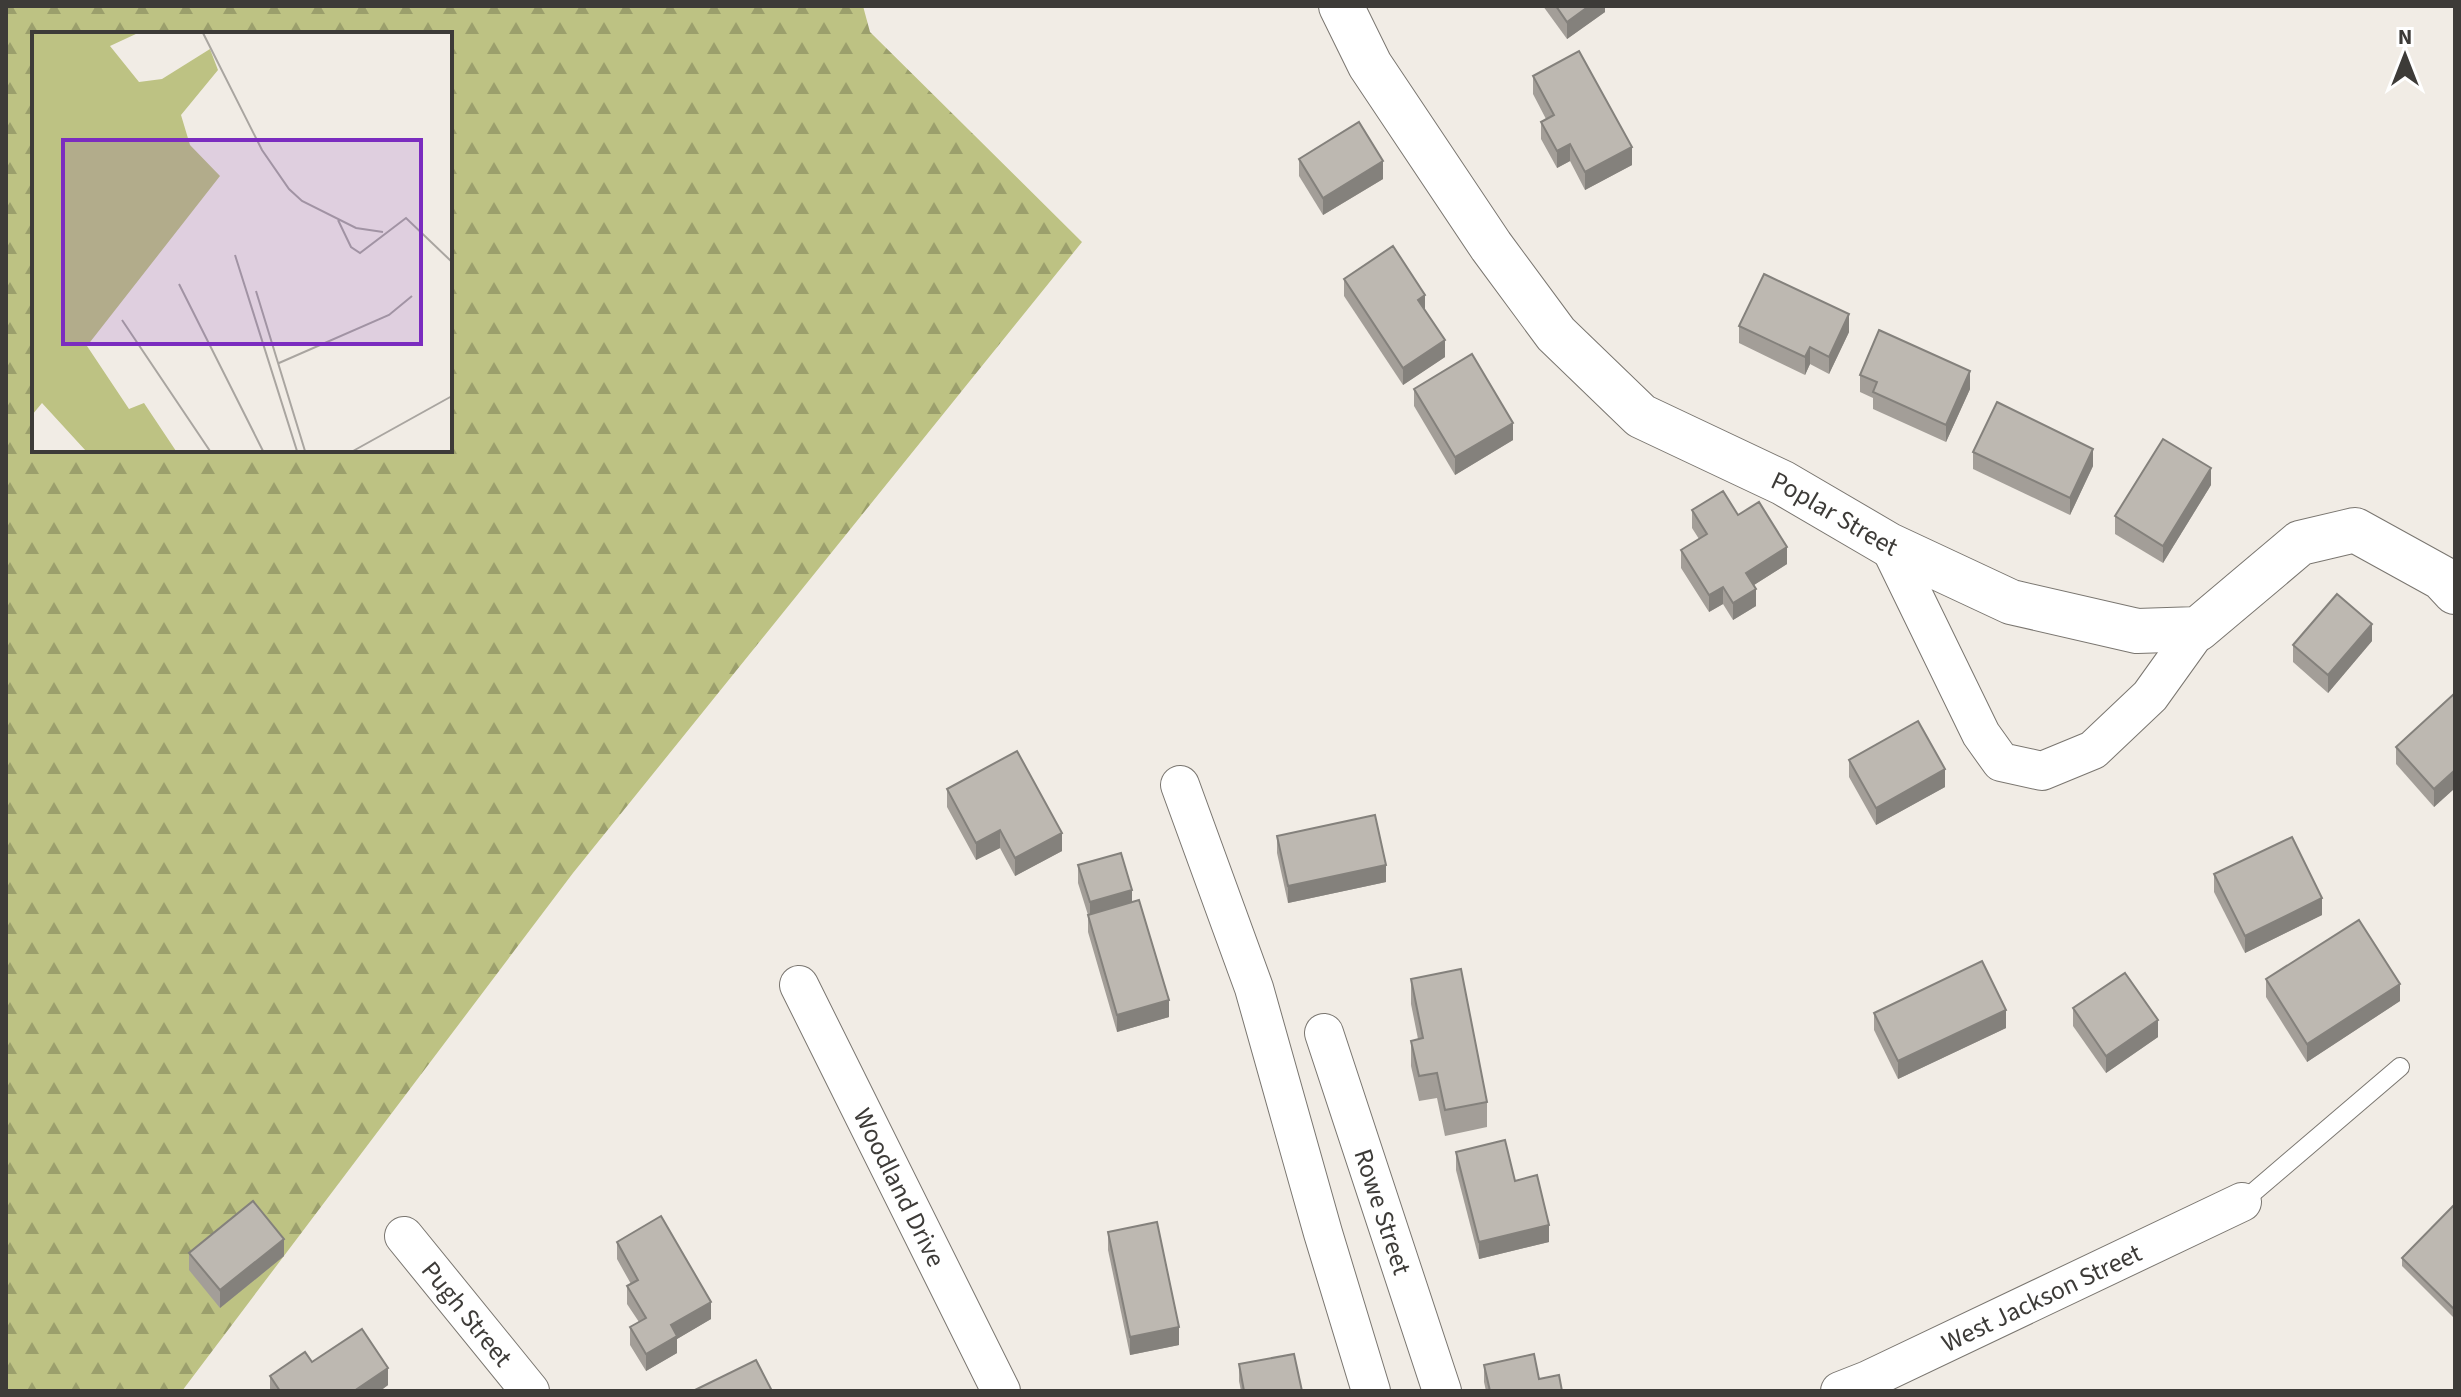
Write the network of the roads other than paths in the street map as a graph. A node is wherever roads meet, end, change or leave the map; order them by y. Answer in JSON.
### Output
{"nodes":[{"id":1,"x":1341,"y":6,"type":"edge"},
{"id":2,"x":1889,"y":545,"type":"junction"},
{"id":3,"x":2455,"y":592,"type":"edge"},
{"id":4,"x":2198,"y":629,"type":"junction"},
{"id":5,"x":1180,"y":785,"type":"dead end"},
{"id":6,"x":799,"y":985,"type":"dead end"},
{"id":7,"x":1324,"y":1033,"type":"dead end"},
{"id":8,"x":2400,"y":1067,"type":"dead end"},
{"id":9,"x":2242,"y":1202,"type":"joint"},
{"id":10,"x":404,"y":1236,"type":"dead end"},
{"id":11,"x":530,"y":1391,"type":"edge"},
{"id":12,"x":1001,"y":1391,"type":"edge"},
{"id":13,"x":1371,"y":1391,"type":"edge"},
{"id":14,"x":1442,"y":1391,"type":"edge"},
{"id":15,"x":1840,"y":1391,"type":"edge"}],
"edges":[{"from":1,"to":2,"type":"street","name":"Poplar Street"},
{"from":2,"to":4,"type":"street"},
{"from":2,"to":4,"type":"street","name":"Poplar Street"},
{"from":3,"to":4,"type":"street","name":"Poplar Street"},
{"from":5,"to":13,"type":"street"},
{"from":6,"to":12,"type":"street","name":"Woodland Drive"},
{"from":7,"to":14,"type":"street","name":"Rowe Street"},
{"from":8,"to":9,"type":"lane"},
{"from":9,"to":15,"type":"street","name":"West Jackson Street"},
{"from":10,"to":11,"type":"street","name":"Pugh Street"}]}
